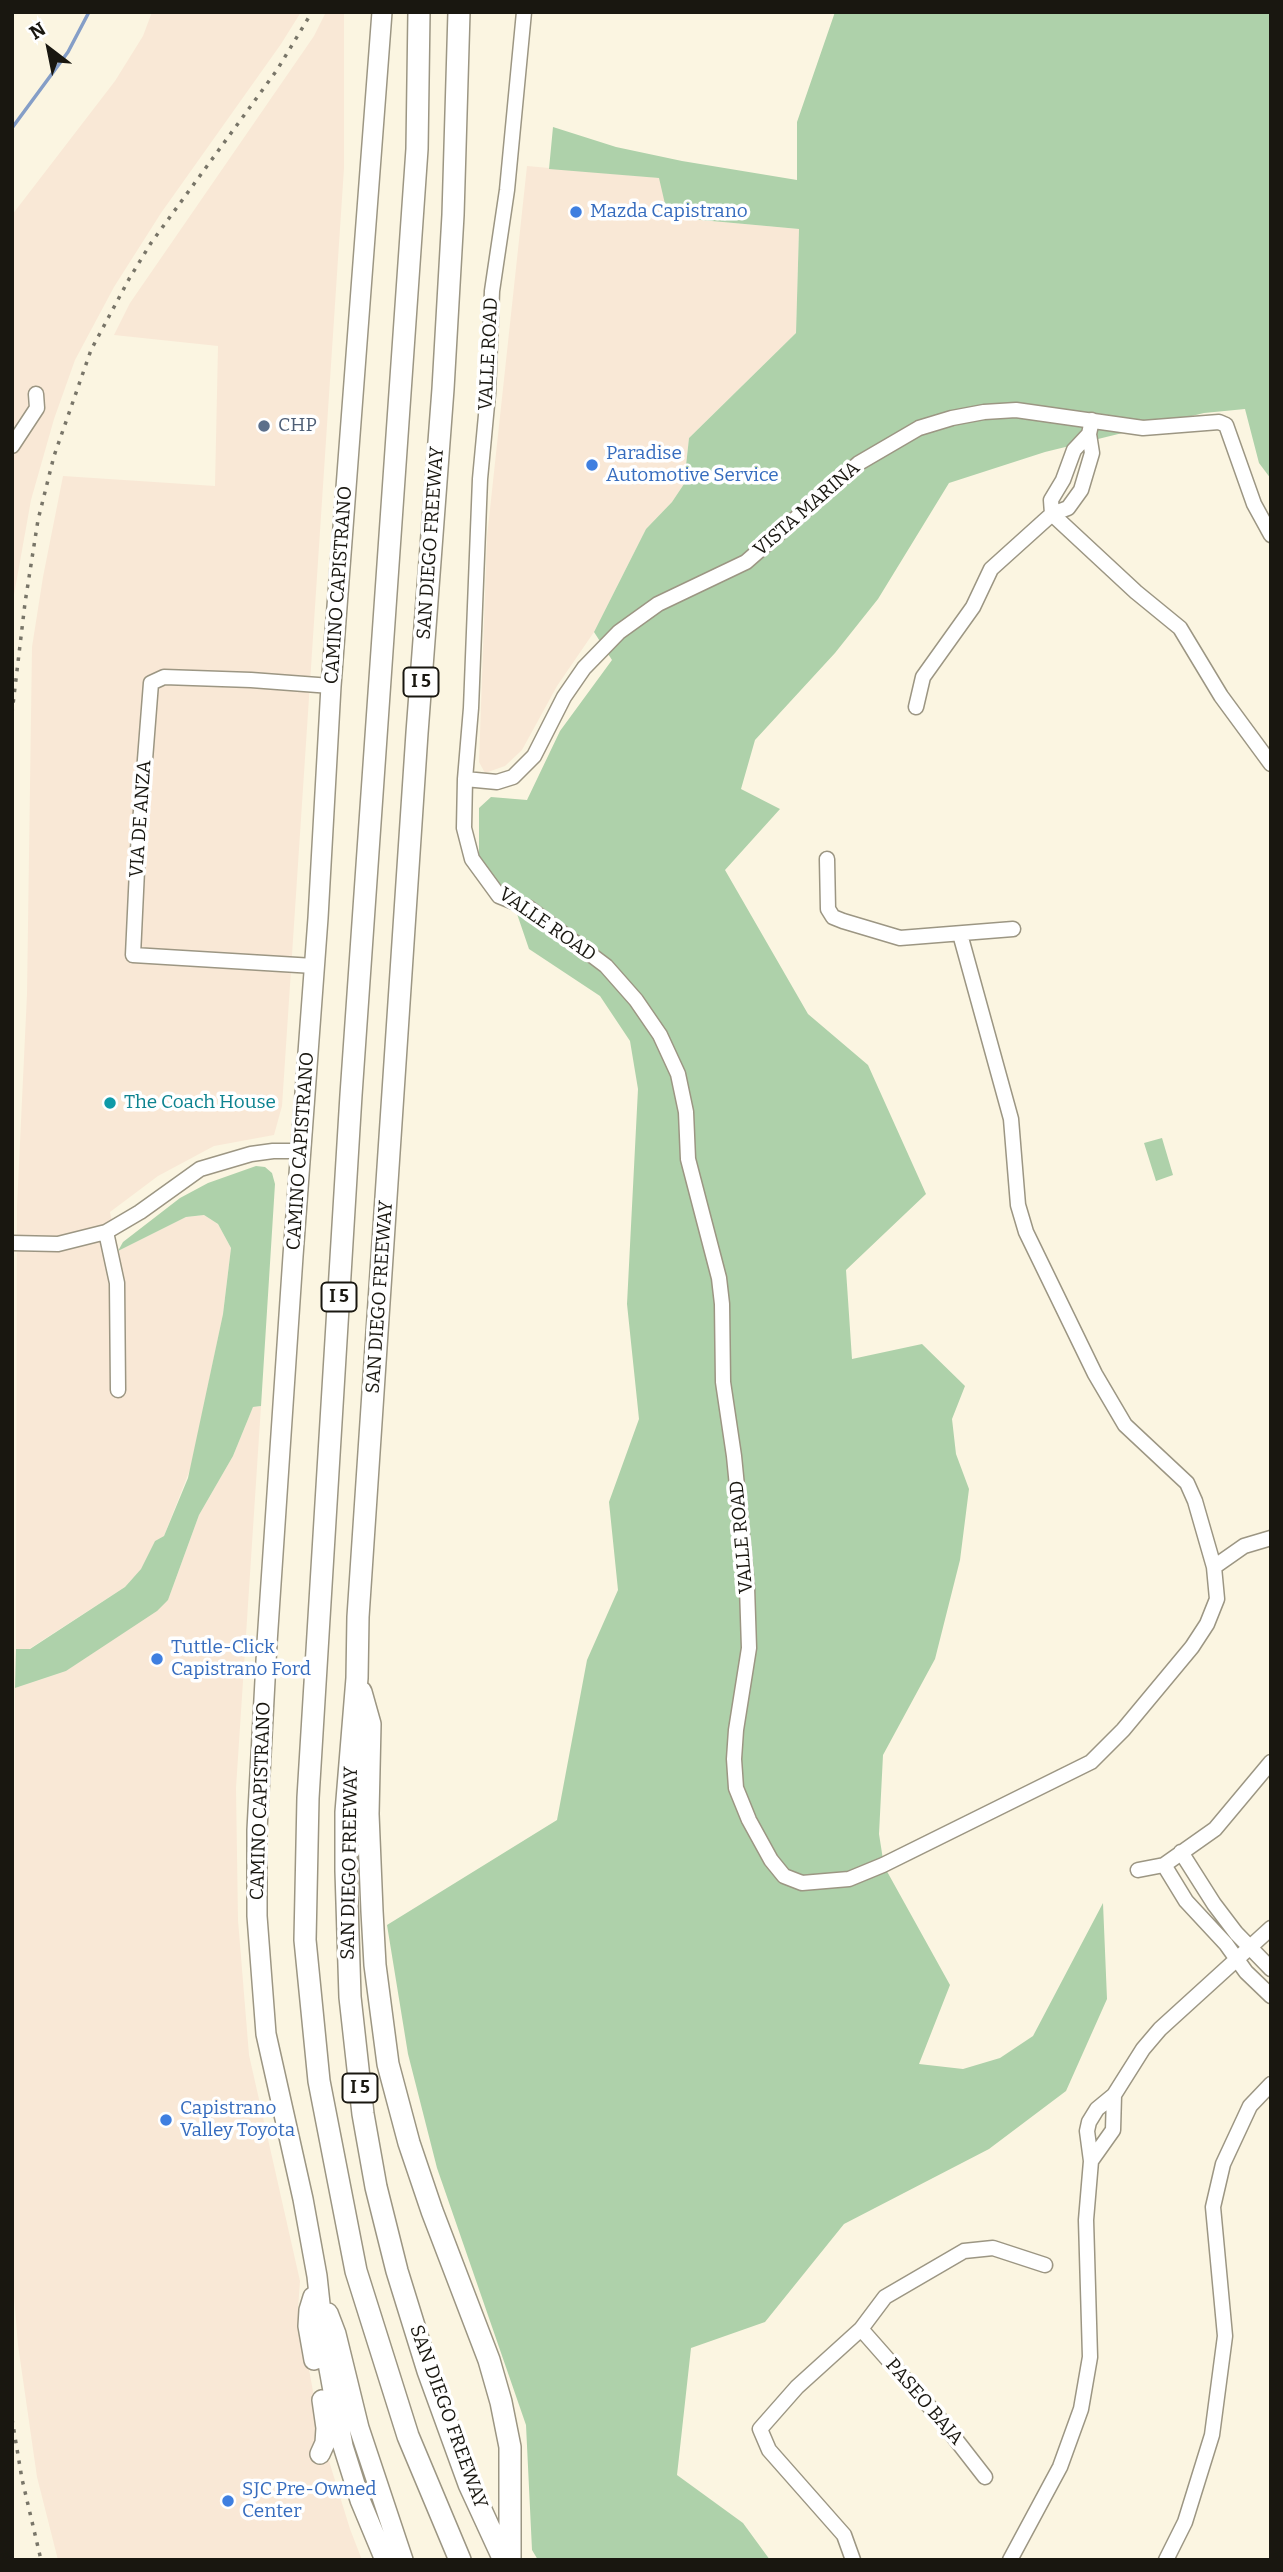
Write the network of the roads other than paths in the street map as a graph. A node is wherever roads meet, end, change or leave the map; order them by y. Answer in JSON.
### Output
{"nodes":[{"id":1,"x":382,"y":12,"type":"edge"},
{"id":2,"x":419,"y":12,"type":"edge"},
{"id":3,"x":459,"y":12,"type":"edge"},
{"id":4,"x":472,"y":12,"type":"edge"},
{"id":5,"x":524,"y":12,"type":"edge"},
{"id":6,"x":460,"y":46,"type":"junction"},
{"id":7,"x":36,"y":394,"type":"dead end"},
{"id":8,"x":1090,"y":427,"type":"junction"},
{"id":9,"x":12,"y":446,"type":"edge"},
{"id":10,"x":1063,"y":480,"type":"junction"},
{"id":11,"x":1081,"y":490,"type":"junction"},
{"id":12,"x":1052,"y":514,"type":"junction"},
{"id":13,"x":1271,"y":535,"type":"edge"},
{"id":14,"x":331,"y":686,"type":"junction"},
{"id":15,"x":916,"y":707,"type":"dead end"},
{"id":16,"x":1271,"y":764,"type":"edge"},
{"id":17,"x":465,"y":779,"type":"junction"},
{"id":18,"x":827,"y":859,"type":"dead end"},
{"id":19,"x":1013,"y":929,"type":"dead end"},
{"id":20,"x":960,"y":934,"type":"junction"},
{"id":21,"x":314,"y":966,"type":"junction"},
{"id":22,"x":300,"y":1152,"type":"junction"},
{"id":23,"x":106,"y":1232,"type":"junction"},
{"id":24,"x":12,"y":1243,"type":"edge"},
{"id":25,"x":118,"y":1390,"type":"dead end"},
{"id":26,"x":1271,"y":1538,"type":"edge"},
{"id":27,"x":1214,"y":1567,"type":"junction"},
{"id":28,"x":357,"y":1678,"type":"junction"},
{"id":29,"x":1271,"y":1762,"type":"edge"},
{"id":30,"x":1181,"y":1852,"type":"junction"},
{"id":31,"x":1164,"y":1865,"type":"junction"},
{"id":32,"x":1138,"y":1870,"type":"dead end"},
{"id":33,"x":1205,"y":1888,"type":"junction"},
{"id":34,"x":1186,"y":1901,"type":"junction"},
{"id":35,"x":1271,"y":1928,"type":"edge"},
{"id":36,"x":1250,"y":1947,"type":"junction"},
{"id":37,"x":1237,"y":1959,"type":"junction"},
{"id":38,"x":1271,"y":1969,"type":"edge"},
{"id":39,"x":1271,"y":1996,"type":"edge"},
{"id":40,"x":1271,"y":2084,"type":"edge"},
{"id":41,"x":1114,"y":2095,"type":"junction"},
{"id":42,"x":1091,"y":2161,"type":"junction"},
{"id":43,"x":1045,"y":2265,"type":"dead end"},
{"id":44,"x":317,"y":2286,"type":"junction"},
{"id":45,"x":329,"y":2316,"type":"junction"},
{"id":46,"x":861,"y":2329,"type":"junction"},
{"id":47,"x":343,"y":2446,"type":"junction"},
{"id":48,"x":320,"y":2454,"type":"dead end"},
{"id":49,"x":985,"y":2477,"type":"dead end"},
{"id":50,"x":391,"y":2556,"type":"edge"},
{"id":51,"x":460,"y":2560,"type":"edge"},
{"id":52,"x":504,"y":2560,"type":"edge"},
{"id":53,"x":510,"y":2560,"type":"edge"},
{"id":54,"x":853,"y":2560,"type":"edge"},
{"id":55,"x":1010,"y":2560,"type":"edge"},
{"id":56,"x":1166,"y":2560,"type":"edge"}],
"edges":[{"from":1,"to":14,"type":"main road","name":"CAMINO CAPISTRANO"},
{"from":2,"to":51,"type":"highway","number":"I 5"},
{"from":3,"to":6,"type":"highway","name":"SAN DIEGO FREEWAY","number":"I 5"},
{"from":4,"to":6,"type":"highway"},
{"from":5,"to":17,"type":"street","name":"VALLE ROAD"},
{"from":6,"to":28,"type":"highway","name":"SAN DIEGO FREEWAY","number":"I 5"},
{"from":7,"to":9,"type":"street"},
{"from":8,"to":10,"type":"street"},
{"from":8,"to":11,"type":"street"},
{"from":8,"to":13,"type":"street","name":"VISTA MARINA"},
{"from":8,"to":17,"type":"street","name":"VISTA MARINA"},
{"from":10,"to":11,"type":"street"},
{"from":10,"to":12,"type":"street"},
{"from":11,"to":12,"type":"street"},
{"from":12,"to":15,"type":"street"},
{"from":12,"to":16,"type":"street"},
{"from":14,"to":21,"type":"main road","name":"CAMINO CAPISTRANO"},
{"from":14,"to":21,"type":"street","name":"VIA DE ANZA"},
{"from":17,"to":27,"type":"street","name":"VALLE ROAD"},
{"from":18,"to":20,"type":"street"},
{"from":19,"to":20,"type":"street"},
{"from":20,"to":27,"type":"street","name":"VALLE ROAD"},
{"from":21,"to":22,"type":"main road","name":"CAMINO CAPISTRANO"},
{"from":22,"to":23,"type":"street"},
{"from":22,"to":44,"type":"main road","name":"CAMINO CAPISTRANO"},
{"from":23,"to":24,"type":"street"},
{"from":23,"to":25,"type":"street"},
{"from":26,"to":27,"type":"street"},
{"from":28,"to":52,"type":"highway","name":"SAN DIEGO FREEWAY","number":"I 5"},
{"from":28,"to":53,"type":"highway"},
{"from":29,"to":30,"type":"street"},
{"from":30,"to":31,"type":"street"},
{"from":30,"to":33,"type":"street"},
{"from":31,"to":32,"type":"street"},
{"from":31,"to":34,"type":"street"},
{"from":33,"to":34,"type":"street"},
{"from":33,"to":36,"type":"street"},
{"from":34,"to":37,"type":"street"},
{"from":35,"to":36,"type":"street"},
{"from":36,"to":37,"type":"street"},
{"from":36,"to":38,"type":"street"},
{"from":37,"to":39,"type":"street"},
{"from":37,"to":41,"type":"street"},
{"from":40,"to":56,"type":"street"},
{"from":41,"to":42,"type":"street"},
{"from":41,"to":42,"type":"street"},
{"from":42,"to":55,"type":"street"},
{"from":43,"to":46,"type":"street"},
{"from":44,"to":45,"type":"main road","name":"CAMINO CAPISTRANO"},
{"from":44,"to":47,"type":"main road","name":"CAMINO CAPISTRANO"},
{"from":44,"to":48,"type":"main road"},
{"from":45,"to":47,"type":"main road"},
{"from":45,"to":50,"type":"main road","name":"CAMINO CAPISTRANO"},
{"from":46,"to":49,"type":"street","name":"PASEO BAJA"},
{"from":46,"to":54,"type":"street"},
{"from":47,"to":50,"type":"main road","name":"CAMINO CAPISTRANO"}]}
